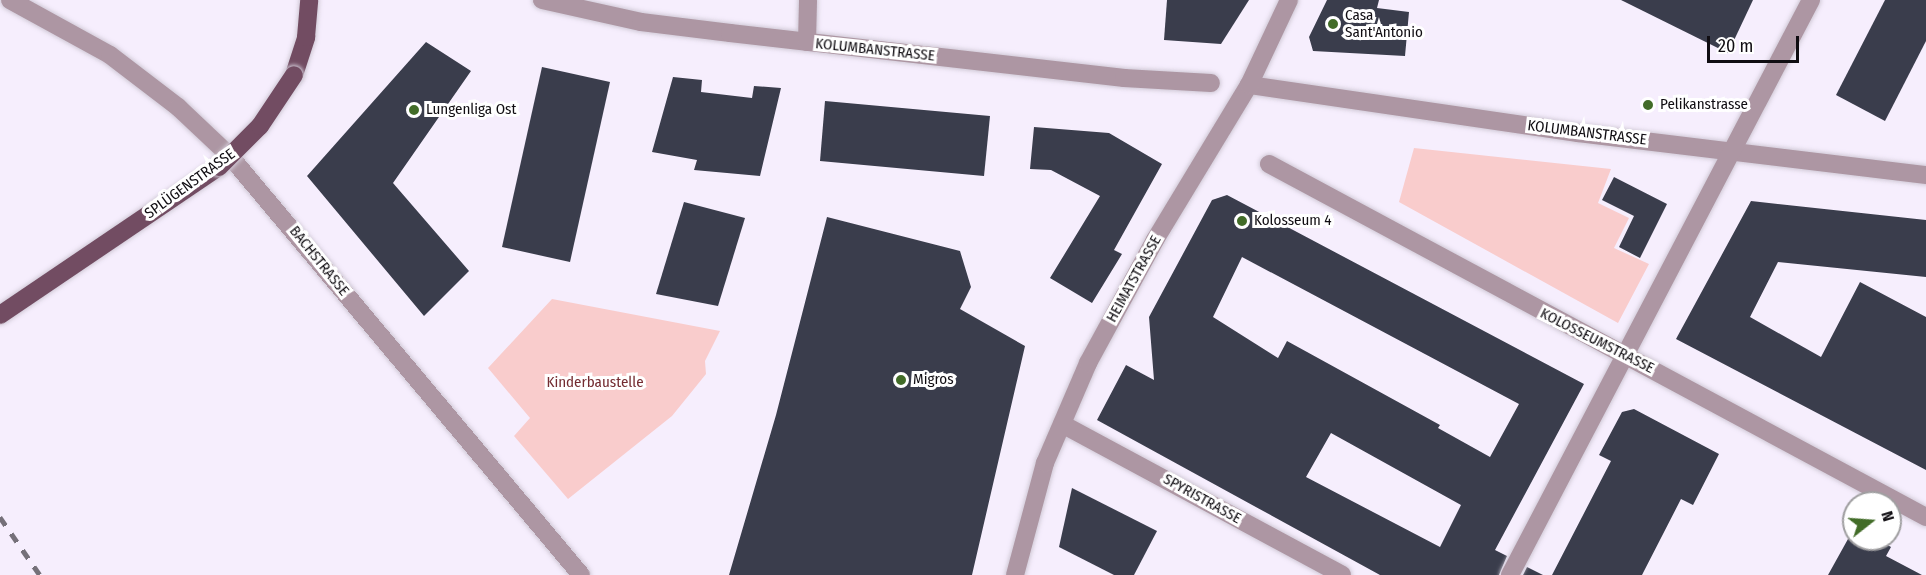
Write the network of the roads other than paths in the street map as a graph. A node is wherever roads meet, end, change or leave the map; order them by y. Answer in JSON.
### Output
{"nodes":[{"id":1,"x":10,"y":0,"type":"edge"},
{"id":2,"x":309,"y":0,"type":"edge"},
{"id":3,"x":542,"y":0,"type":"edge"},
{"id":4,"x":808,"y":0,"type":"edge"},
{"id":5,"x":1289,"y":0,"type":"edge"},
{"id":6,"x":1811,"y":0,"type":"edge"},
{"id":7,"x":807,"y":42,"type":"junction"},
{"id":8,"x":1211,"y":84,"type":"dead end"},
{"id":9,"x":1249,"y":85,"type":"junction"},
{"id":10,"x":1732,"y":151,"type":"junction"},
{"id":11,"x":1269,"y":164,"type":"dead end"},
{"id":12,"x":1926,"y":175,"type":"edge"},
{"id":13,"x":0,"y":315,"type":"edge"},
{"id":14,"x":1625,"y":358,"type":"junction"},
{"id":15,"x":1062,"y":424,"type":"junction"},
{"id":16,"x":1926,"y":517,"type":"edge"},
{"id":17,"x":581,"y":575,"type":"edge"},
{"id":18,"x":1015,"y":575,"type":"edge"},
{"id":19,"x":1342,"y":575,"type":"edge"},
{"id":20,"x":1510,"y":575,"type":"edge"}],
"edges":[{"from":1,"to":17,"type":"street","name":"BACHSTRASSE"},
{"from":2,"to":13,"type":"main road","name":"SPLÜGENSTRASSE","bridge":true},
{"from":3,"to":7,"type":"street","name":"KOLUMBANSTRASSE"},
{"from":4,"to":7,"type":"street"},
{"from":5,"to":9,"type":"street","name":"HEIMATSTRASSE"},
{"from":6,"to":10,"type":"street"},
{"from":7,"to":8,"type":"street","name":"KOLUMBANSTRASSE"},
{"from":9,"to":10,"type":"street","name":"KOLUMBANSTRASSE"},
{"from":9,"to":15,"type":"street","name":"HEIMATSTRASSE"},
{"from":10,"to":12,"type":"street","name":"KOLUMBANSTRASSE"},
{"from":10,"to":14,"type":"street"},
{"from":11,"to":14,"type":"street","name":"KOLOSSEUMSTRASSE"},
{"from":14,"to":16,"type":"street","name":"KOLOSSEUMSTRASSE"},
{"from":14,"to":20,"type":"street"},
{"from":15,"to":18,"type":"street","name":"HEIMATSTRASSE"},
{"from":15,"to":19,"type":"street","name":"SPYRISTRASSE"}]}
